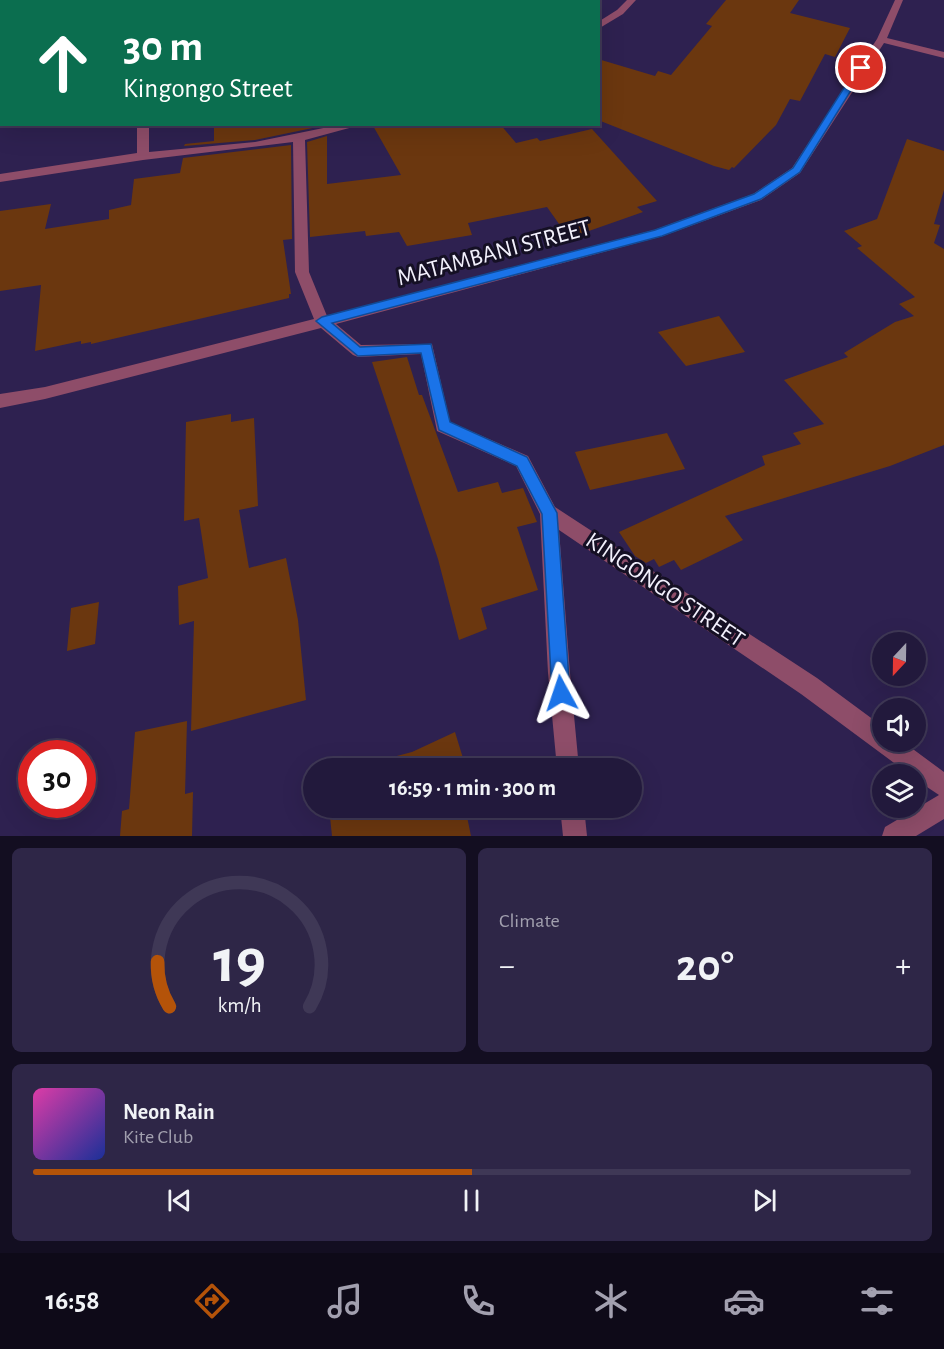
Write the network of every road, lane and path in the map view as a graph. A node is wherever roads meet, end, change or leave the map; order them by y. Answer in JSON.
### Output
{"nodes":[{"id":1,"x":632,"y":0,"type":"edge"},
{"id":2,"x":898,"y":0,"type":"edge"},
{"id":3,"x":600,"y":25,"type":"edge"},
{"id":4,"x":882,"y":39,"type":"junction"},
{"id":5,"x":944,"y":55,"type":"edge"},
{"id":6,"x":143,"y":126,"type":"edge"},
{"id":7,"x":350,"y":126,"type":"edge"},
{"id":8,"x":299,"y":138,"type":"junction"},
{"id":9,"x":143,"y":156,"type":"junction"},
{"id":10,"x":0,"y":178,"type":"edge"},
{"id":11,"x":322,"y":321,"type":"junction"},
{"id":12,"x":0,"y":401,"type":"edge"},
{"id":13,"x":549,"y":513,"type":"junction"},
{"id":14,"x":872,"y":733,"type":"edge"},
{"id":15,"x":898,"y":752,"type":"edge"},
{"id":16,"x":567,"y":758,"type":"edge"},
{"id":17,"x":944,"y":786,"type":"edge"},
{"id":18,"x":944,"y":805,"type":"edge"},
{"id":19,"x":573,"y":818,"type":"edge"},
{"id":20,"x":575,"y":836,"type":"edge"},
{"id":21,"x":894,"y":836,"type":"edge"}],
"edges":[{"from":1,"to":3,"type":"street"},
{"from":2,"to":4,"type":"street","name":"MATAMBANI STREET"},
{"from":4,"to":5,"type":"street"},
{"from":4,"to":11,"type":"street","name":"MATAMBANI STREET"},
{"from":6,"to":9,"type":"street"},
{"from":7,"to":8,"type":"street"},
{"from":8,"to":9,"type":"street"},
{"from":8,"to":11,"type":"street"},
{"from":9,"to":10,"type":"street"},
{"from":11,"to":12,"type":"street","name":"MATAMBANI STREET"},
{"from":11,"to":13,"type":"street","name":"KINGONGO STREET"},
{"from":13,"to":14,"type":"street","name":"KINGONGO STREET"},
{"from":13,"to":16,"type":"street"},
{"from":15,"to":17,"type":"street","name":"KINGONGO STREET"},
{"from":18,"to":21,"type":"street"},
{"from":19,"to":20,"type":"street"}]}
